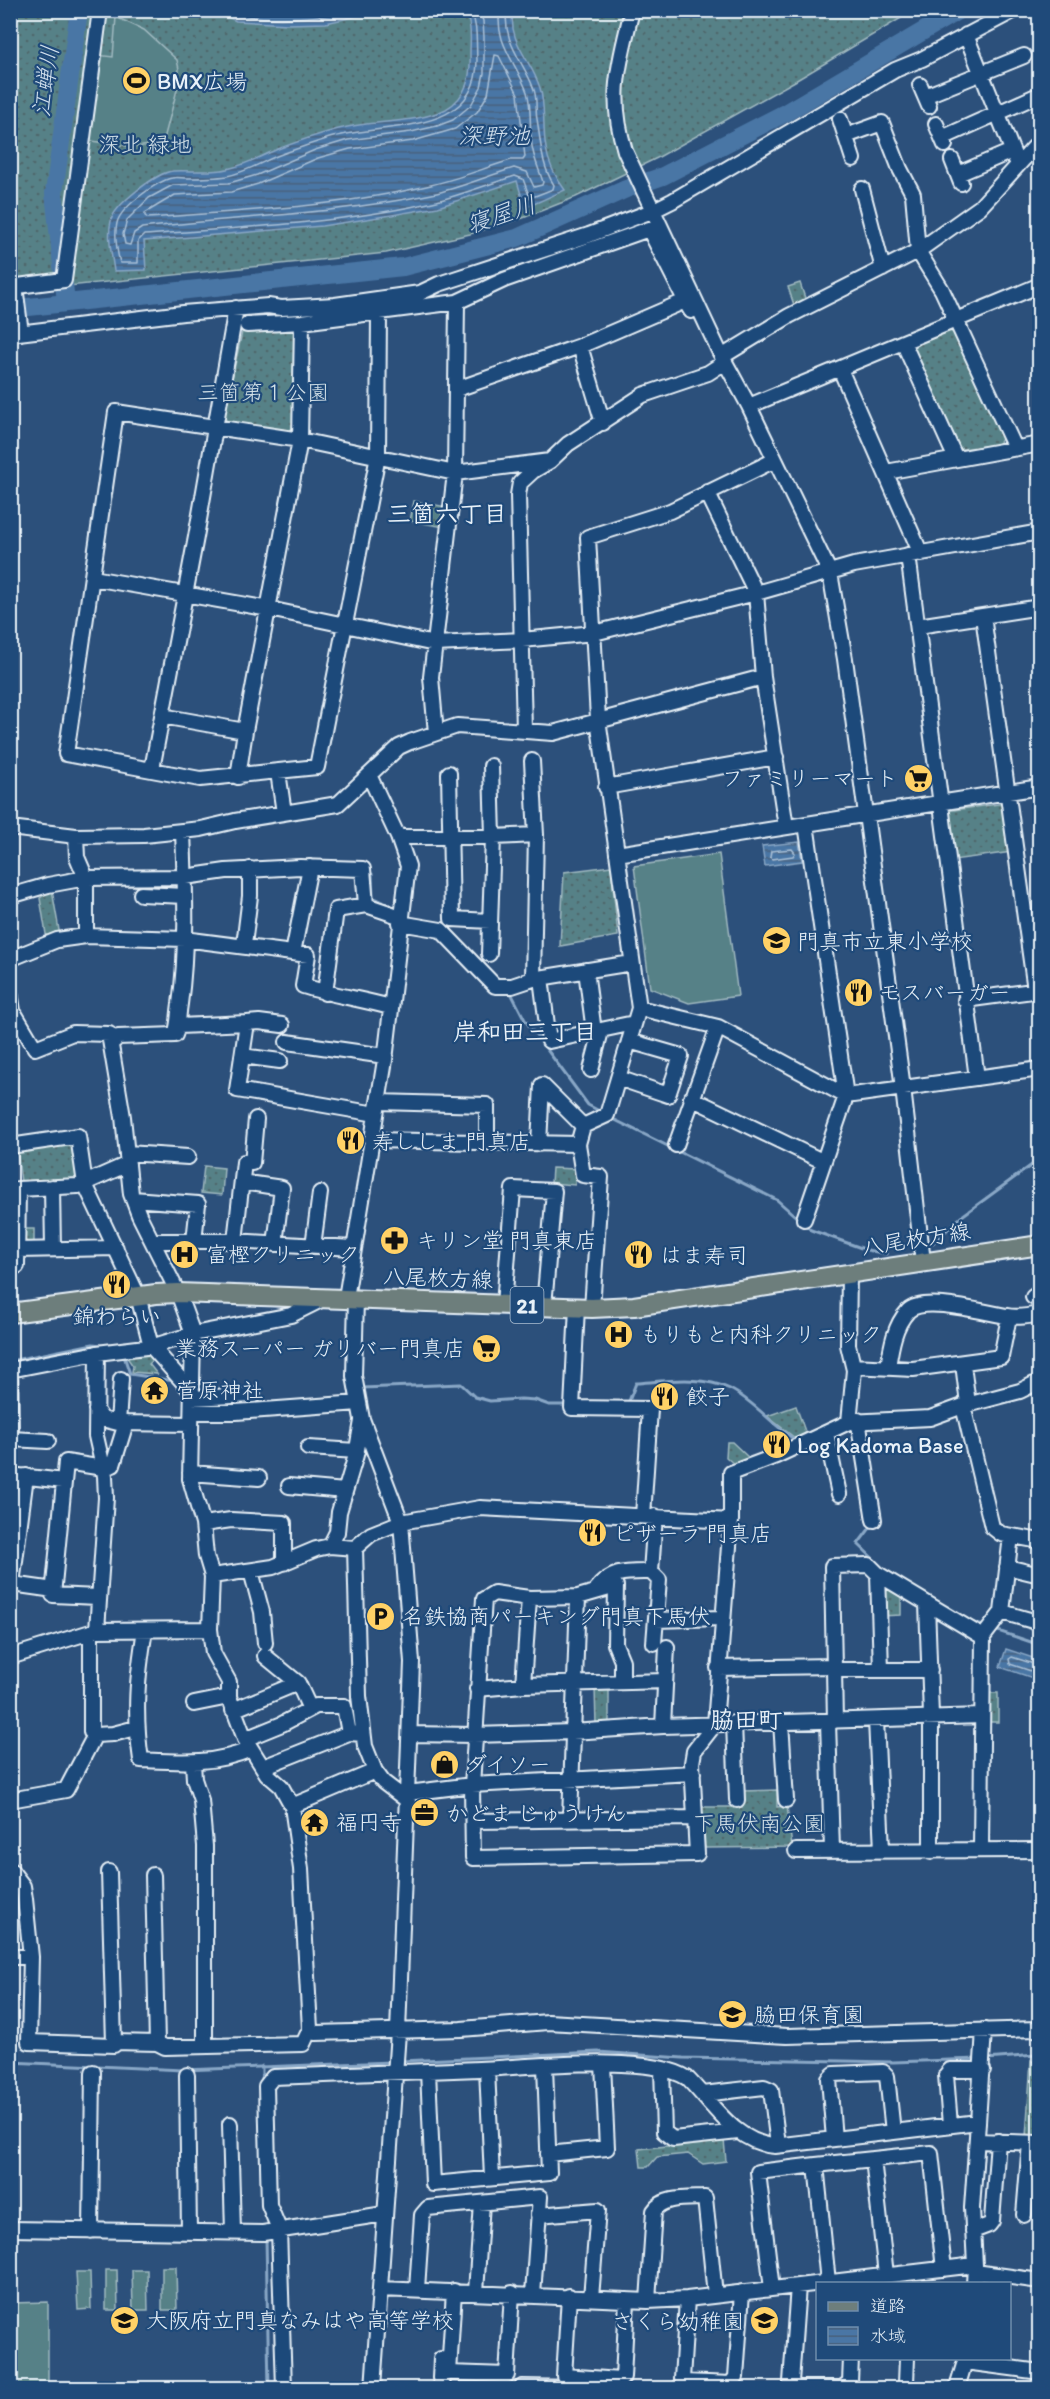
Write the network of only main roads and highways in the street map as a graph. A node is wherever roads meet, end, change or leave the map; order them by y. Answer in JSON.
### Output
{"nodes":[{"id":1,"x":1040,"y":1245,"type":"edge"},
{"id":2,"x":10,"y":1313,"type":"edge"}],
"edges":[{"from":1,"to":2,"type":"main road","name":"八尾枚方線","number":"21"}]}
